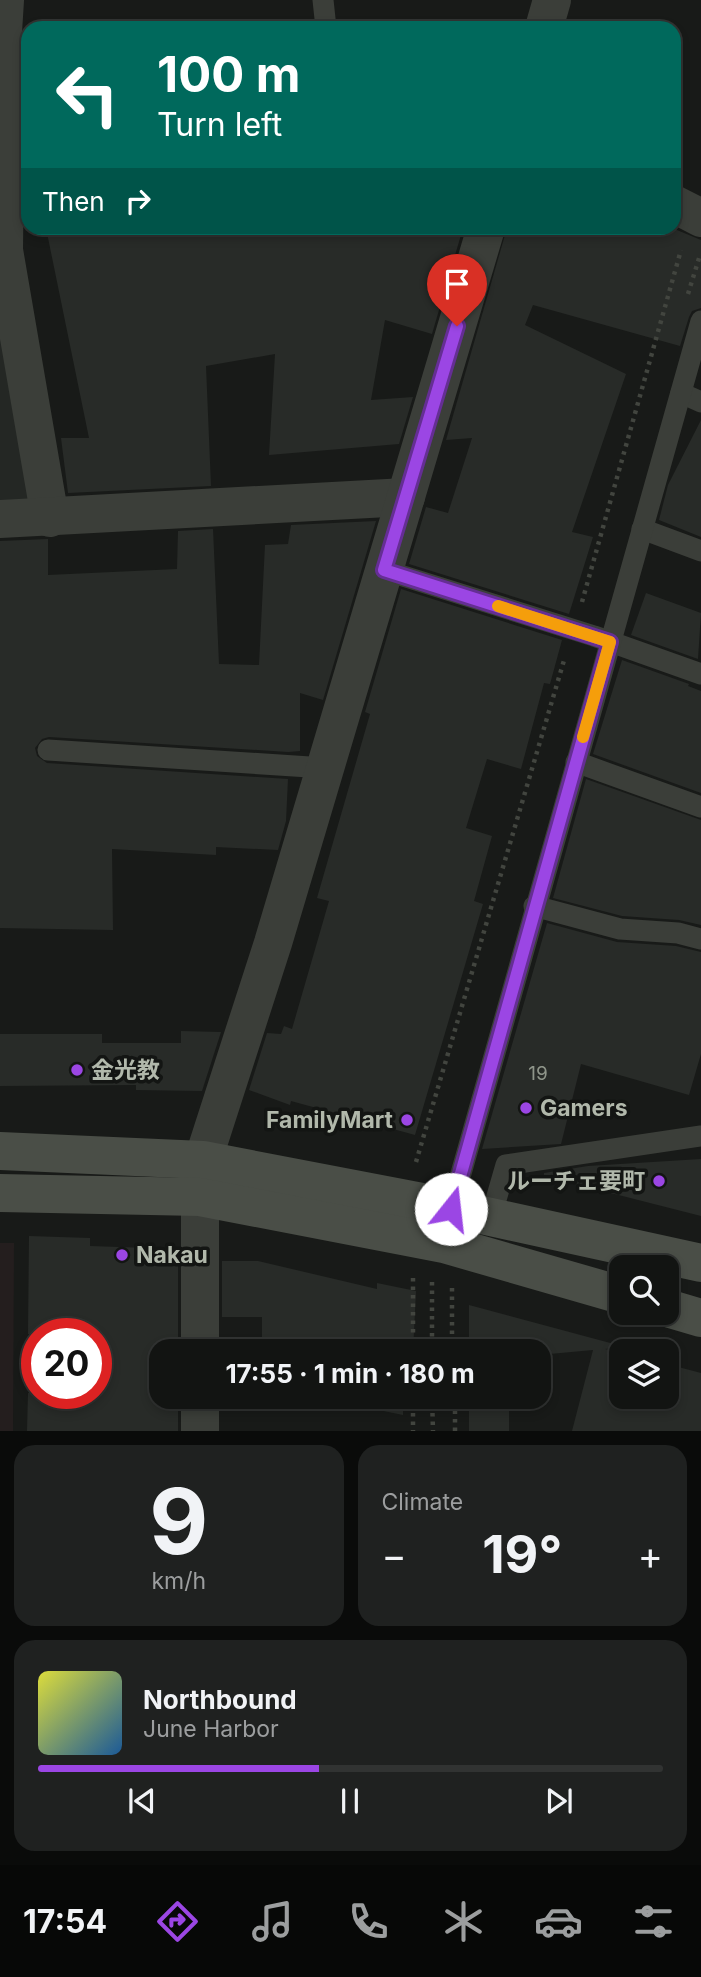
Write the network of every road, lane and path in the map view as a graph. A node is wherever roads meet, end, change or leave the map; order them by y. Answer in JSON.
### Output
{"nodes":[{"id":1,"x":5,"y":0,"type":"edge"},
{"id":2,"x":323,"y":0,"type":"edge"},
{"id":3,"x":552,"y":0,"type":"edge"},
{"id":4,"x":325,"y":21,"type":"edge"},
{"id":5,"x":546,"y":21,"type":"edge"},
{"id":6,"x":16,"y":151,"type":"edge"},
{"id":7,"x":690,"y":212,"type":"edge"},
{"id":8,"x":484,"y":235,"type":"edge"},
{"id":9,"x":701,"y":321,"type":"edge"},
{"id":10,"x":681,"y":393,"type":"junction"},
{"id":11,"x":701,"y":402,"type":"edge"},
{"id":12,"x":406,"y":497,"type":"junction"},
{"id":13,"x":50,"y":517,"type":"junction"},
{"id":14,"x":0,"y":519,"type":"edge"},
{"id":15,"x":642,"y":529,"type":"junction"},
{"id":16,"x":701,"y":551,"type":"edge"},
{"id":17,"x":384,"y":570,"type":"junction"},
{"id":18,"x":573,"y":629,"type":"junction"},
{"id":19,"x":610,"y":642,"type":"junction"},
{"id":20,"x":701,"y":674,"type":"edge"},
{"id":21,"x":48,"y":750,"type":"dead end"},
{"id":22,"x":576,"y":762,"type":"junction"},
{"id":23,"x":325,"y":768,"type":"junction"},
{"id":24,"x":701,"y":807,"type":"edge"},
{"id":25,"x":534,"y":906,"type":"junction"},
{"id":26,"x":701,"y":939,"type":"edge"},
{"id":27,"x":701,"y":1136,"type":"edge"},
{"id":28,"x":0,"y":1152,"type":"edge"},
{"id":29,"x":202,"y":1179,"type":"junction"},
{"id":30,"x":0,"y":1193,"type":"edge"},
{"id":31,"x":405,"y":1200,"type":"junction"},
{"id":32,"x":451,"y":1209,"type":"junction"},
{"id":33,"x":491,"y":1217,"type":"junction"},
{"id":34,"x":701,"y":1263,"type":"edge"},
{"id":35,"x":413,"y":1274,"type":"dead end"},
{"id":36,"x":432,"y":1279,"type":"dead end"},
{"id":37,"x":452,"y":1284,"type":"dead end"},
{"id":38,"x":609,"y":1292,"type":"edge"},
{"id":39,"x":679,"y":1312,"type":"edge"},
{"id":40,"x":701,"y":1318,"type":"edge"},
{"id":41,"x":200,"y":1339,"type":"edge"},
{"id":42,"x":413,"y":1339,"type":"edge"},
{"id":43,"x":432,"y":1339,"type":"edge"},
{"id":44,"x":452,"y":1339,"type":"edge"},
{"id":45,"x":200,"y":1409,"type":"edge"},
{"id":46,"x":413,"y":1409,"type":"edge"},
{"id":47,"x":432,"y":1409,"type":"edge"},
{"id":48,"x":455,"y":1409,"type":"edge"},
{"id":49,"x":200,"y":1431,"type":"edge"},
{"id":50,"x":413,"y":1431,"type":"edge"},
{"id":51,"x":433,"y":1431,"type":"edge"},
{"id":52,"x":455,"y":1431,"type":"edge"}],
"edges":[{"from":1,"to":6,"type":"street"},
{"from":2,"to":4,"type":"lane"},
{"from":3,"to":5,"type":"street"},
{"from":6,"to":13,"type":"street"},
{"from":7,"to":18,"type":"path"},
{"from":8,"to":12,"type":"street"},
{"from":9,"to":10,"type":"lane"},
{"from":10,"to":11,"type":"lane"},
{"from":10,"to":15,"type":"lane"},
{"from":12,"to":13,"type":"street"},
{"from":12,"to":17,"type":"street"},
{"from":13,"to":14,"type":"street"},
{"from":15,"to":16,"type":"lane"},
{"from":15,"to":19,"type":"lane"},
{"from":17,"to":18,"type":"lane"},
{"from":17,"to":23,"type":"street"},
{"from":18,"to":19,"type":"lane"},
{"from":18,"to":31,"type":"path"},
{"from":19,"to":20,"type":"lane"},
{"from":19,"to":22,"type":"lane"},
{"from":21,"to":23,"type":"lane"},
{"from":22,"to":24,"type":"lane"},
{"from":22,"to":25,"type":"lane"},
{"from":23,"to":29,"type":"street"},
{"from":25,"to":26,"type":"lane"},
{"from":25,"to":32,"type":"lane"},
{"from":27,"to":33,"type":"lane"},
{"from":28,"to":29,"type":"street"},
{"from":29,"to":30,"type":"street"},
{"from":29,"to":31,"type":"street"},
{"from":29,"to":38,"type":"street"},
{"from":29,"to":41,"type":"street"},
{"from":31,"to":32,"type":"street"},
{"from":32,"to":33,"type":"street"},
{"from":33,"to":34,"type":"street"},
{"from":35,"to":42,"type":"path"},
{"from":36,"to":43,"type":"path"},
{"from":37,"to":44,"type":"path"},
{"from":39,"to":40,"type":"street"},
{"from":45,"to":49,"type":"street"},
{"from":46,"to":50,"type":"path"},
{"from":47,"to":51,"type":"path"},
{"from":48,"to":52,"type":"path"}]}
